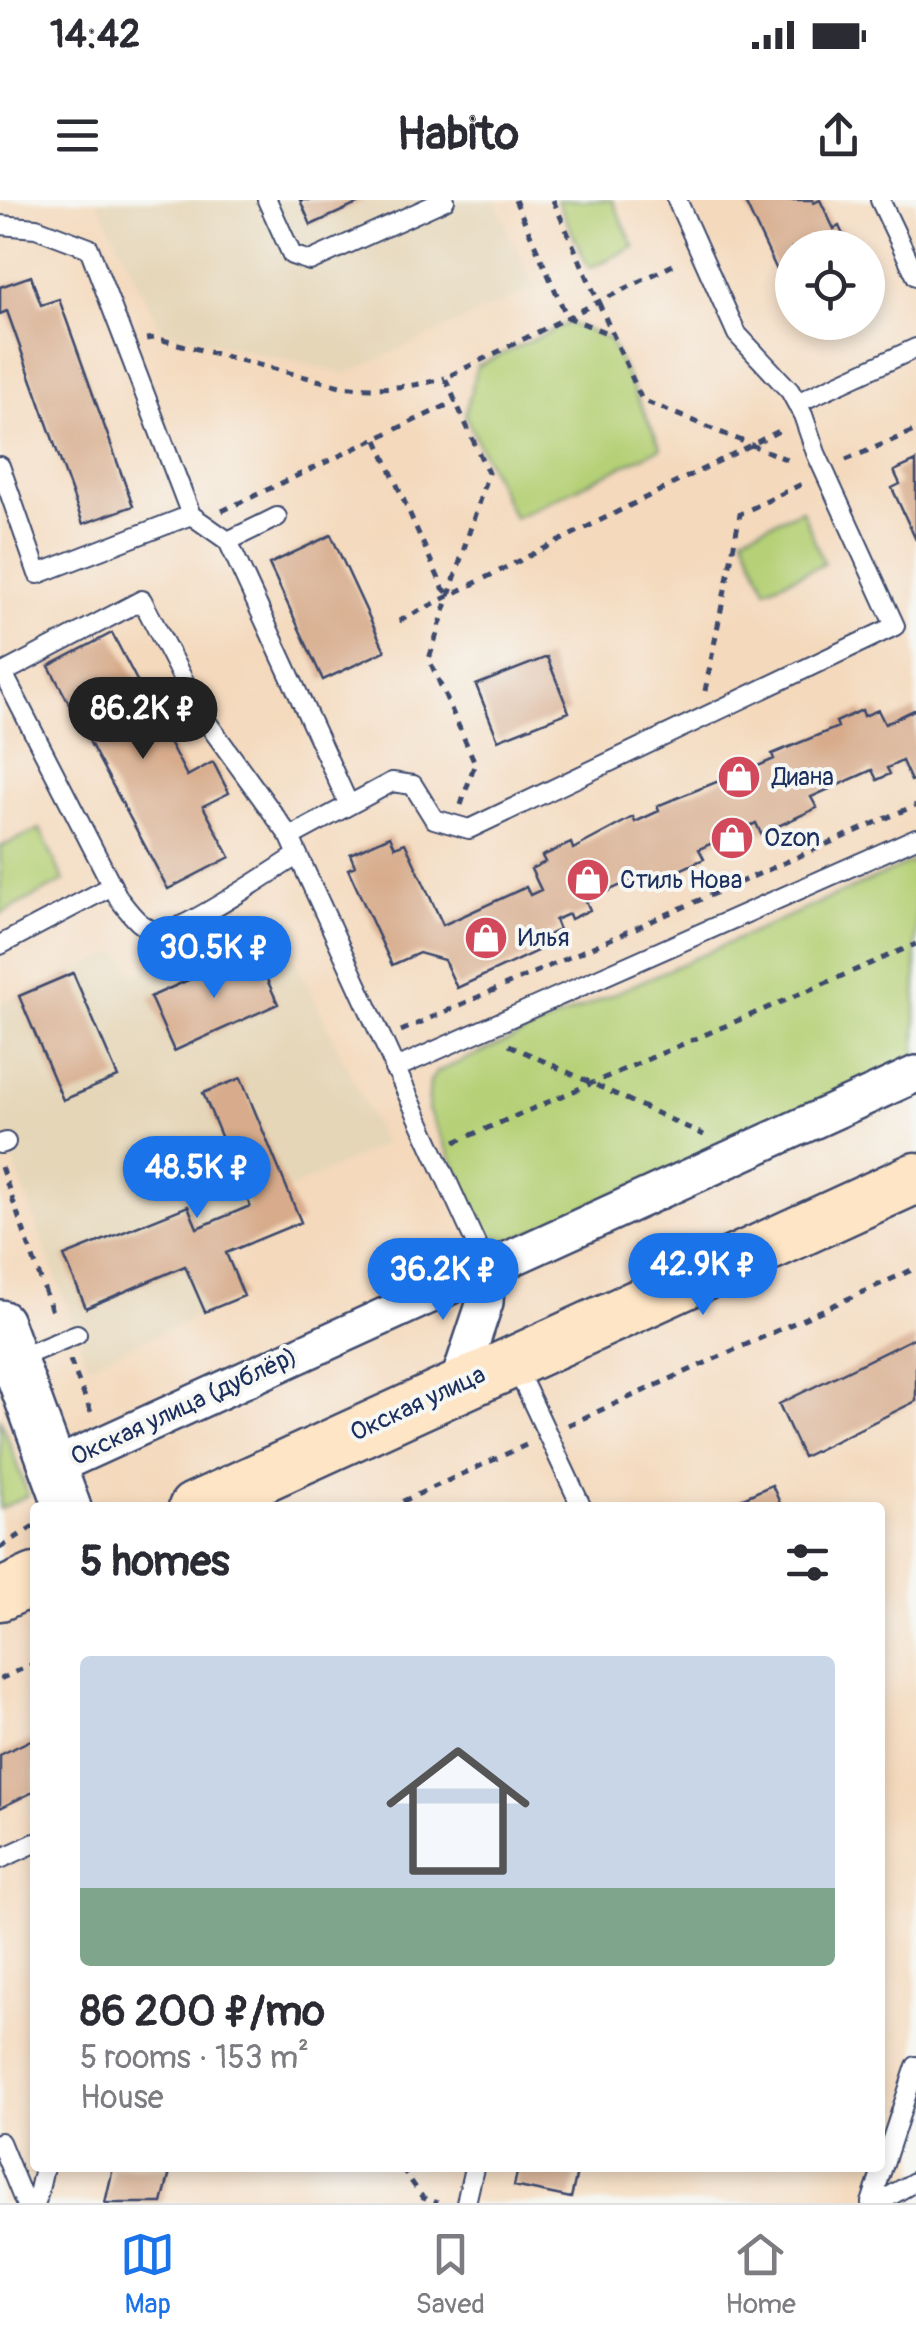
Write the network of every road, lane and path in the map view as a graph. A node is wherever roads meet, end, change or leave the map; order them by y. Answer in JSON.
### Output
{"nodes":[{"id":1,"x":268,"y":200,"type":"edge"},
{"id":2,"x":445,"y":200,"type":"edge"},
{"id":3,"x":515,"y":200,"type":"edge"},
{"id":4,"x":553,"y":200,"type":"edge"},
{"id":5,"x":677,"y":200,"type":"edge"},
{"id":6,"x":880,"y":200,"type":"edge"},
{"id":7,"x":0,"y":225,"type":"edge"},
{"id":8,"x":700,"y":252,"type":"junction"},
{"id":9,"x":916,"y":276,"type":"edge"},
{"id":10,"x":598,"y":301,"type":"junction"},
{"id":11,"x":566,"y":317,"type":"junction"},
{"id":12,"x":614,"y":336,"type":"junction"},
{"id":13,"x":126,"y":340,"type":"junction"},
{"id":14,"x":916,"y":348,"type":"edge"},
{"id":15,"x":445,"y":378,"type":"junction"},
{"id":16,"x":456,"y":401,"type":"junction"},
{"id":17,"x":800,"y":409,"type":"junction"},
{"id":18,"x":916,"y":430,"type":"edge"},
{"id":19,"x":377,"y":438,"type":"junction"},
{"id":20,"x":751,"y":445,"type":"junction"},
{"id":21,"x":0,"y":466,"type":"edge"},
{"id":22,"x":824,"y":472,"type":"junction"},
{"id":23,"x":803,"y":484,"type":"junction"},
{"id":24,"x":277,"y":517,"type":"dead end"},
{"id":25,"x":196,"y":518,"type":"junction"},
{"id":26,"x":228,"y":541,"type":"junction"},
{"id":27,"x":450,"y":595,"type":"junction"},
{"id":28,"x":399,"y":621,"type":"dead end"},
{"id":29,"x":700,"y":719,"type":"junction"},
{"id":30,"x":349,"y":805,"type":"junction"},
{"id":31,"x":916,"y":805,"type":"edge"},
{"id":32,"x":454,"y":825,"type":"junction"},
{"id":33,"x":290,"y":837,"type":"junction"},
{"id":34,"x":916,"y":838,"type":"edge"},
{"id":35,"x":298,"y":855,"type":"junction"},
{"id":36,"x":112,"y":886,"type":"junction"},
{"id":37,"x":916,"y":944,"type":"edge"},
{"id":38,"x":0,"y":945,"type":"edge"},
{"id":39,"x":479,"y":1032,"type":"junction"},
{"id":40,"x":381,"y":1040,"type":"junction"},
{"id":41,"x":394,"y":1069,"type":"junction"},
{"id":42,"x":916,"y":1074,"type":"edge"},
{"id":43,"x":592,"y":1083,"type":"junction"},
{"id":44,"x":432,"y":1151,"type":"junction"},
{"id":45,"x":742,"y":1152,"type":"junction"},
{"id":46,"x":916,"y":1178,"type":"edge"},
{"id":47,"x":487,"y":1268,"type":"junction"},
{"id":48,"x":916,"y":1268,"type":"edge"},
{"id":49,"x":77,"y":1334,"type":"dead end"},
{"id":50,"x":7,"y":1342,"type":"edge"},
{"id":51,"x":512,"y":1360,"type":"junction"},
{"id":52,"x":457,"y":1386,"type":"junction"},
{"id":53,"x":547,"y":1435,"type":"junction"},
{"id":54,"x":60,"y":1487,"type":"edge"},
{"id":55,"x":207,"y":1502,"type":"edge"},
{"id":56,"x":401,"y":1502,"type":"edge"},
{"id":57,"x":579,"y":1502,"type":"edge"},
{"id":58,"x":30,"y":1528,"type":"edge"},
{"id":59,"x":0,"y":1548,"type":"edge"},
{"id":60,"x":30,"y":1581,"type":"edge"},
{"id":61,"x":0,"y":1595,"type":"edge"},
{"id":62,"x":30,"y":1665,"type":"edge"},
{"id":63,"x":0,"y":1679,"type":"edge"},
{"id":64,"x":30,"y":1845,"type":"edge"},
{"id":65,"x":0,"y":1859,"type":"edge"},
{"id":66,"x":916,"y":2066,"type":"edge"},
{"id":67,"x":0,"y":2142,"type":"edge"},
{"id":68,"x":885,"y":2167,"type":"edge"},
{"id":69,"x":43,"y":2172,"type":"edge"},
{"id":70,"x":405,"y":2172,"type":"edge"},
{"id":71,"x":473,"y":2172,"type":"edge"},
{"id":72,"x":884,"y":2172,"type":"edge"},
{"id":73,"x":916,"y":2181,"type":"edge"},
{"id":74,"x":25,"y":2203,"type":"edge"},
{"id":75,"x":36,"y":2203,"type":"edge"},
{"id":76,"x":438,"y":2203,"type":"edge"},
{"id":77,"x":466,"y":2203,"type":"edge"},
{"id":78,"x":874,"y":2203,"type":"edge"}],
"edges":[{"from":1,"to":2,"type":"lane"},
{"from":3,"to":11,"type":"path"},
{"from":4,"to":10,"type":"path"},
{"from":5,"to":8,"type":"lane"},
{"from":6,"to":9,"type":"lane"},
{"from":7,"to":13,"type":"lane"},
{"from":8,"to":10,"type":"path"},
{"from":8,"to":17,"type":"lane"},
{"from":10,"to":11,"type":"path"},
{"from":10,"to":12,"type":"path"},
{"from":11,"to":12,"type":"path"},
{"from":11,"to":15,"type":"path"},
{"from":12,"to":20,"type":"path"},
{"from":13,"to":15,"type":"path"},
{"from":13,"to":25,"type":"lane"},
{"from":14,"to":17,"type":"lane"},
{"from":15,"to":16,"type":"path"},
{"from":16,"to":19,"type":"path"},
{"from":16,"to":27,"type":"path"},
{"from":17,"to":20,"type":"path"},
{"from":17,"to":22,"type":"lane"},
{"from":18,"to":22,"type":"path"},
{"from":19,"to":25,"type":"path"},
{"from":19,"to":27,"type":"path"},
{"from":20,"to":23,"type":"path"},
{"from":20,"to":27,"type":"path"},
{"from":21,"to":25,"type":"lane"},
{"from":22,"to":23,"type":"path"},
{"from":22,"to":29,"type":"lane"},
{"from":23,"to":29,"type":"path"},
{"from":24,"to":26,"type":"lane"},
{"from":25,"to":26,"type":"lane"},
{"from":26,"to":30,"type":"lane"},
{"from":27,"to":28,"type":"path"},
{"from":27,"to":32,"type":"path"},
{"from":29,"to":32,"type":"lane"},
{"from":30,"to":32,"type":"lane"},
{"from":30,"to":33,"type":"lane"},
{"from":31,"to":40,"type":"path"},
{"from":33,"to":35,"type":"lane"},
{"from":33,"to":36,"type":"lane"},
{"from":34,"to":39,"type":"lane"},
{"from":35,"to":36,"type":"lane"},
{"from":35,"to":40,"type":"lane"},
{"from":36,"to":38,"type":"lane"},
{"from":37,"to":43,"type":"path"},
{"from":39,"to":41,"type":"lane"},
{"from":39,"to":43,"type":"path"},
{"from":40,"to":41,"type":"lane"},
{"from":41,"to":44,"type":"lane"},
{"from":42,"to":45,"type":"street","name":"Окская улица (дублёр)"},
{"from":43,"to":44,"type":"path"},
{"from":43,"to":45,"type":"path"},
{"from":44,"to":47,"type":"lane"},
{"from":45,"to":47,"type":"street","name":"Окская улица (дублёр)"},
{"from":46,"to":51,"type":"main road","name":"Окская улица"},
{"from":47,"to":52,"type":"street"},
{"from":47,"to":54,"type":"street","name":"Окская улица (дублёр)"},
{"from":48,"to":53,"type":"path"},
{"from":49,"to":50,"type":"lane"},
{"from":50,"to":54,"type":"street"},
{"from":51,"to":52,"type":"main road","name":"Окская улица"},
{"from":51,"to":53,"type":"lane"},
{"from":52,"to":55,"type":"main road","name":"Окская улица"},
{"from":53,"to":56,"type":"path"},
{"from":53,"to":57,"type":"lane"},
{"from":58,"to":59,"type":"path"},
{"from":60,"to":61,"type":"main road"},
{"from":62,"to":63,"type":"path"},
{"from":64,"to":65,"type":"lane"},
{"from":66,"to":68,"type":"lane"},
{"from":67,"to":74,"type":"lane"},
{"from":69,"to":75,"type":"lane"},
{"from":70,"to":76,"type":"path"},
{"from":71,"to":77,"type":"lane"},
{"from":72,"to":78,"type":"lane"},
{"from":73,"to":78,"type":"lane"}]}
